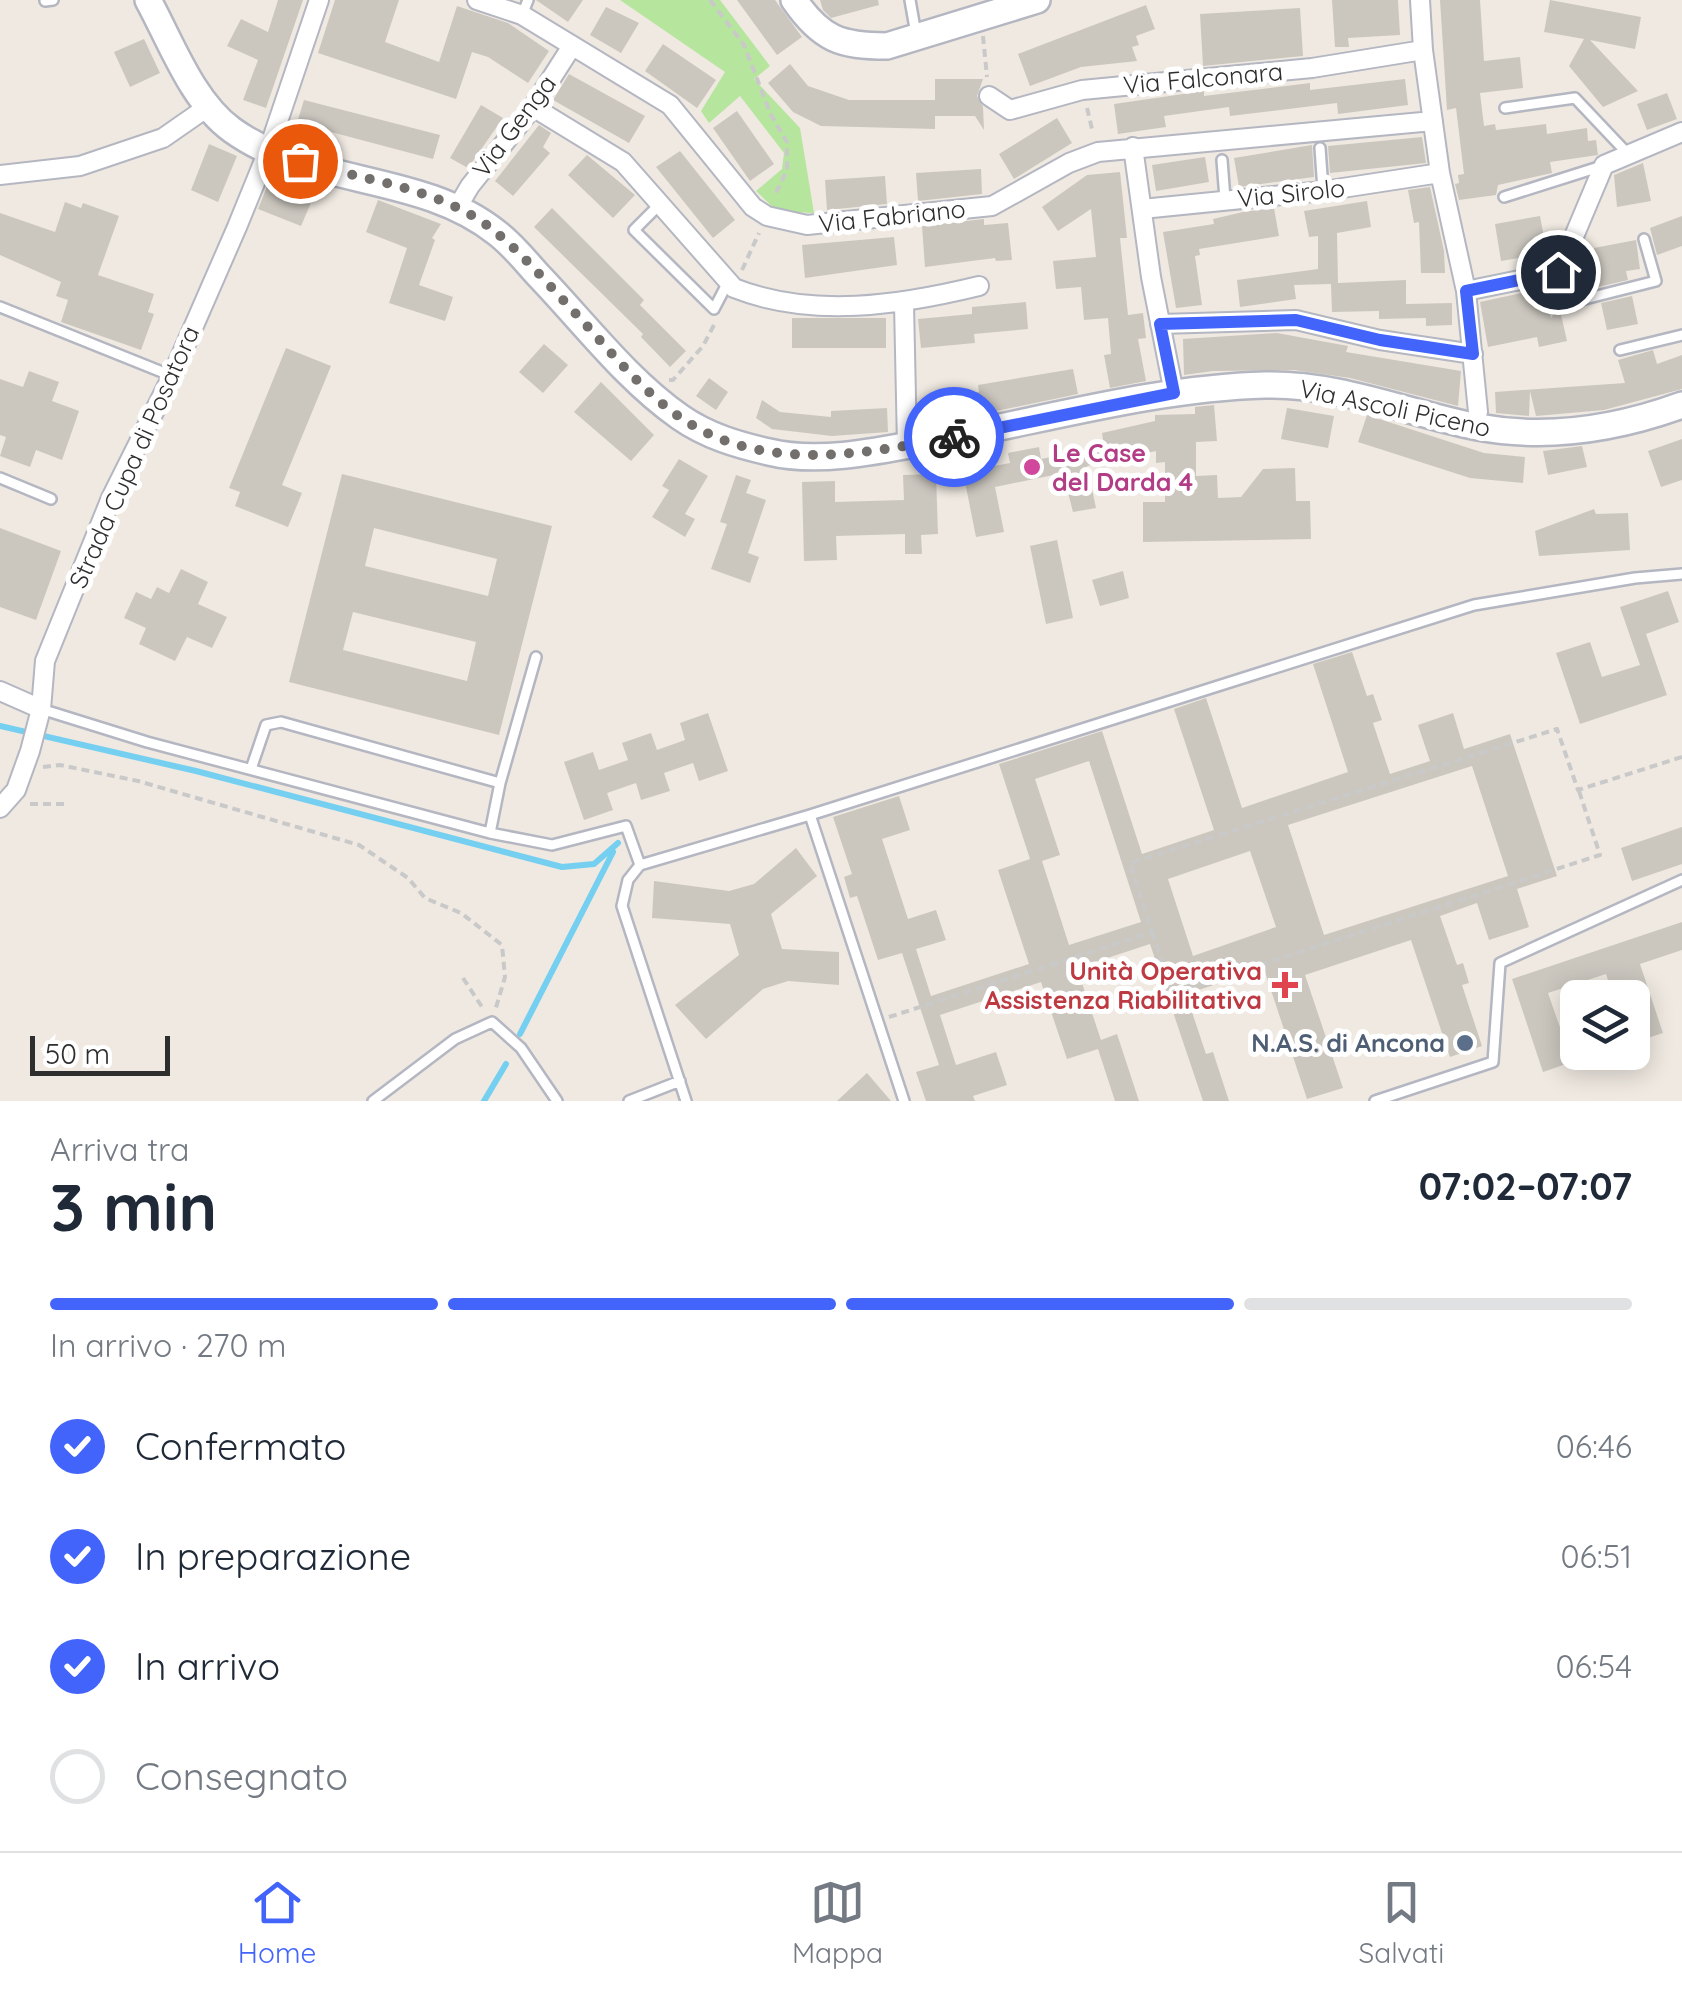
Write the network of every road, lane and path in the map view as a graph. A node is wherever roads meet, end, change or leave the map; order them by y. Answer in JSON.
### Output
{"nodes":[{"id":1,"x":52,"y":0,"type":"edge"},
{"id":2,"x":148,"y":0,"type":"edge"},
{"id":3,"x":319,"y":0,"type":"edge"},
{"id":4,"x":476,"y":0,"type":"edge"},
{"id":5,"x":710,"y":0,"type":"edge"},
{"id":6,"x":794,"y":0,"type":"edge"},
{"id":7,"x":910,"y":0,"type":"edge"},
{"id":8,"x":1420,"y":0,"type":"edge"},
{"id":9,"x":45,"y":1,"type":"edge"},
{"id":10,"x":1021,"y":2,"type":"edge"},
{"id":11,"x":525,"y":8,"type":"edge"},
{"id":12,"x":981,"y":17,"type":"junction"},
{"id":13,"x":917,"y":37,"type":"junction"},
{"id":14,"x":572,"y":46,"type":"junction"},
{"id":15,"x":1423,"y":50,"type":"junction"},
{"id":16,"x":1082,"y":90,"type":"junction"},
{"id":17,"x":988,"y":96,"type":"joint"},
{"id":18,"x":210,"y":106,"type":"junction"},
{"id":19,"x":533,"y":107,"type":"junction"},
{"id":20,"x":1505,"y":108,"type":"dead end"},
{"id":21,"x":1434,"y":121,"type":"junction"},
{"id":22,"x":1682,"y":132,"type":"edge"},
{"id":23,"x":1134,"y":147,"type":"junction"},
{"id":24,"x":1320,"y":148,"type":"dead end"},
{"id":25,"x":268,"y":151,"type":"junction"},
{"id":26,"x":1098,"y":152,"type":"junction"},
{"id":27,"x":1627,"y":154,"type":"junction"},
{"id":28,"x":1222,"y":160,"type":"dead end"},
{"id":29,"x":1604,"y":166,"type":"junction"},
{"id":30,"x":1440,"y":173,"type":"junction"},
{"id":31,"x":0,"y":176,"type":"edge"},
{"id":32,"x":1323,"y":191,"type":"junction"},
{"id":33,"x":1504,"y":197,"type":"dead end"},
{"id":34,"x":1225,"y":199,"type":"junction"},
{"id":35,"x":660,"y":204,"type":"junction"},
{"id":36,"x":770,"y":207,"type":"junction"},
{"id":37,"x":458,"y":208,"type":"junction"},
{"id":38,"x":1142,"y":209,"type":"junction"},
{"id":39,"x":1644,"y":238,"type":"dead end"},
{"id":40,"x":1558,"y":272,"type":"junction"},
{"id":41,"x":734,"y":283,"type":"junction"},
{"id":42,"x":979,"y":286,"type":"dead end"},
{"id":43,"x":1466,"y":291,"type":"junction"},
{"id":44,"x":904,"y":304,"type":"junction"},
{"id":45,"x":0,"y":307,"type":"edge"},
{"id":46,"x":1160,"y":324,"type":"junction"},
{"id":47,"x":1682,"y":335,"type":"edge"},
{"id":48,"x":1620,"y":350,"type":"dead end"},
{"id":49,"x":1473,"y":354,"type":"junction"},
{"id":50,"x":172,"y":376,"type":"junction"},
{"id":51,"x":663,"y":380,"type":"dead end"},
{"id":52,"x":1174,"y":393,"type":"junction"},
{"id":53,"x":1682,"y":405,"type":"edge"},
{"id":54,"x":1478,"y":412,"type":"dead end"},
{"id":55,"x":906,"y":446,"type":"junction"},
{"id":56,"x":0,"y":478,"type":"edge"},
{"id":57,"x":52,"y":499,"type":"dead end"},
{"id":58,"x":1682,"y":574,"type":"edge"},
{"id":59,"x":536,"y":657,"type":"dead end"},
{"id":60,"x":0,"y":690,"type":"edge"},
{"id":61,"x":38,"y":718,"type":"junction"},
{"id":62,"x":1682,"y":757,"type":"edge"},
{"id":63,"x":251,"y":769,"type":"junction"},
{"id":64,"x":24,"y":770,"type":"junction"},
{"id":65,"x":500,"y":783,"type":"junction"},
{"id":66,"x":1578,"y":790,"type":"junction"},
{"id":67,"x":69,"y":804,"type":"dead end"},
{"id":68,"x":2,"y":806,"type":"edge"},
{"id":69,"x":810,"y":815,"type":"junction"},
{"id":70,"x":490,"y":833,"type":"junction"},
{"id":71,"x":640,"y":865,"type":"junction"},
{"id":72,"x":1682,"y":880,"type":"edge"},
{"id":73,"x":1152,"y":932,"type":"junction"},
{"id":74,"x":463,"y":978,"type":"dead end"},
{"id":75,"x":878,"y":1021,"type":"junction"},
{"id":76,"x":492,"y":1022,"type":"junction"},
{"id":77,"x":680,"y":1081,"type":"junction"},
{"id":78,"x":374,"y":1101,"type":"edge"},
{"id":79,"x":557,"y":1101,"type":"edge"},
{"id":80,"x":629,"y":1101,"type":"edge"},
{"id":81,"x":686,"y":1101,"type":"edge"},
{"id":82,"x":904,"y":1101,"type":"edge"},
{"id":83,"x":1375,"y":1101,"type":"edge"}],
"edges":[{"from":1,"to":9,"type":"lane"},
{"from":2,"to":18,"type":"street","name":"Via Ascoli Piceno"},
{"from":3,"to":25,"type":"street","name":"Strada Cupa di Posatora"},
{"from":4,"to":11,"type":"street"},
{"from":5,"to":36,"type":"path"},
{"from":6,"to":13,"type":"street"},
{"from":7,"to":13,"type":"lane"},
{"from":8,"to":15,"type":"street"},
{"from":10,"to":12,"type":"street"},
{"from":11,"to":14,"type":"street"},
{"from":12,"to":13,"type":"street"},
{"from":12,"to":17,"type":"path"},
{"from":14,"to":19,"type":"street","name":"Via Genga"},
{"from":14,"to":36,"type":"street"},
{"from":15,"to":16,"type":"street","name":"Via Falconara"},
{"from":15,"to":21,"type":"street"},
{"from":16,"to":17,"type":"street","name":"Via Falconara"},
{"from":16,"to":26,"type":"path"},
{"from":18,"to":25,"type":"street","name":"Via Ascoli Piceno"},
{"from":18,"to":31,"type":"street"},
{"from":19,"to":35,"type":"street"},
{"from":19,"to":37,"type":"street","name":"Via Genga"},
{"from":20,"to":27,"type":"lane"},
{"from":21,"to":23,"type":"street","name":"Via Fabriano"},
{"from":21,"to":30,"type":"street"},
{"from":22,"to":27,"type":"street"},
{"from":23,"to":26,"type":"street","name":"Via Fabriano"},
{"from":23,"to":38,"type":"street"},
{"from":24,"to":32,"type":"lane"},
{"from":25,"to":37,"type":"street","name":"Via Ascoli Piceno"},
{"from":25,"to":50,"type":"street","name":"Strada Cupa di Posatora"},
{"from":26,"to":36,"type":"street","name":"Via Fabriano"},
{"from":27,"to":29,"type":"street"},
{"from":28,"to":34,"type":"lane"},
{"from":29,"to":33,"type":"lane"},
{"from":29,"to":40,"type":"street"},
{"from":30,"to":32,"type":"street","name":"Via Sirolo"},
{"from":30,"to":43,"type":"street"},
{"from":32,"to":34,"type":"street","name":"Via Sirolo"},
{"from":34,"to":38,"type":"street","name":"Via Sirolo"},
{"from":35,"to":41,"type":"street"},
{"from":35,"to":41,"type":"lane"},
{"from":36,"to":41,"type":"path"},
{"from":37,"to":55,"type":"street","name":"Via Ascoli Piceno"},
{"from":38,"to":46,"type":"street"},
{"from":39,"to":40,"type":"lane"},
{"from":40,"to":43,"type":"street"},
{"from":41,"to":44,"type":"street"},
{"from":41,"to":51,"type":"path"},
{"from":42,"to":44,"type":"street"},
{"from":43,"to":49,"type":"street"},
{"from":44,"to":55,"type":"street"},
{"from":45,"to":50,"type":"lane"},
{"from":46,"to":49,"type":"street"},
{"from":46,"to":52,"type":"street"},
{"from":47,"to":48,"type":"lane"},
{"from":49,"to":54,"type":"street"},
{"from":50,"to":61,"type":"street","name":"Strada Cupa di Posatora"},
{"from":52,"to":53,"type":"street","name":"Via Ascoli Piceno"},
{"from":52,"to":55,"type":"street","name":"Via Ascoli Piceno"},
{"from":56,"to":57,"type":"lane"},
{"from":58,"to":69,"type":"lane"},
{"from":59,"to":65,"type":"lane"},
{"from":60,"to":61,"type":"street"},
{"from":61,"to":63,"type":"lane"},
{"from":61,"to":64,"type":"street","name":"Strada Cupa di Posatora"},
{"from":62,"to":66,"type":"path"},
{"from":63,"to":65,"type":"lane"},
{"from":63,"to":70,"type":"lane"},
{"from":64,"to":68,"type":"street","name":"Strada Cupa di Posatora"},
{"from":64,"to":76,"type":"path"},
{"from":65,"to":70,"type":"lane"},
{"from":66,"to":73,"type":"path"},
{"from":66,"to":73,"type":"path"},
{"from":67,"to":68,"type":"path"},
{"from":69,"to":71,"type":"lane"},
{"from":69,"to":75,"type":"lane"},
{"from":70,"to":71,"type":"lane"},
{"from":71,"to":77,"type":"lane"},
{"from":72,"to":83,"type":"lane"},
{"from":73,"to":75,"type":"path"},
{"from":74,"to":76,"type":"path"},
{"from":75,"to":82,"type":"lane"},
{"from":76,"to":78,"type":"lane"},
{"from":76,"to":79,"type":"lane"},
{"from":77,"to":80,"type":"lane"},
{"from":77,"to":81,"type":"lane"}]}
